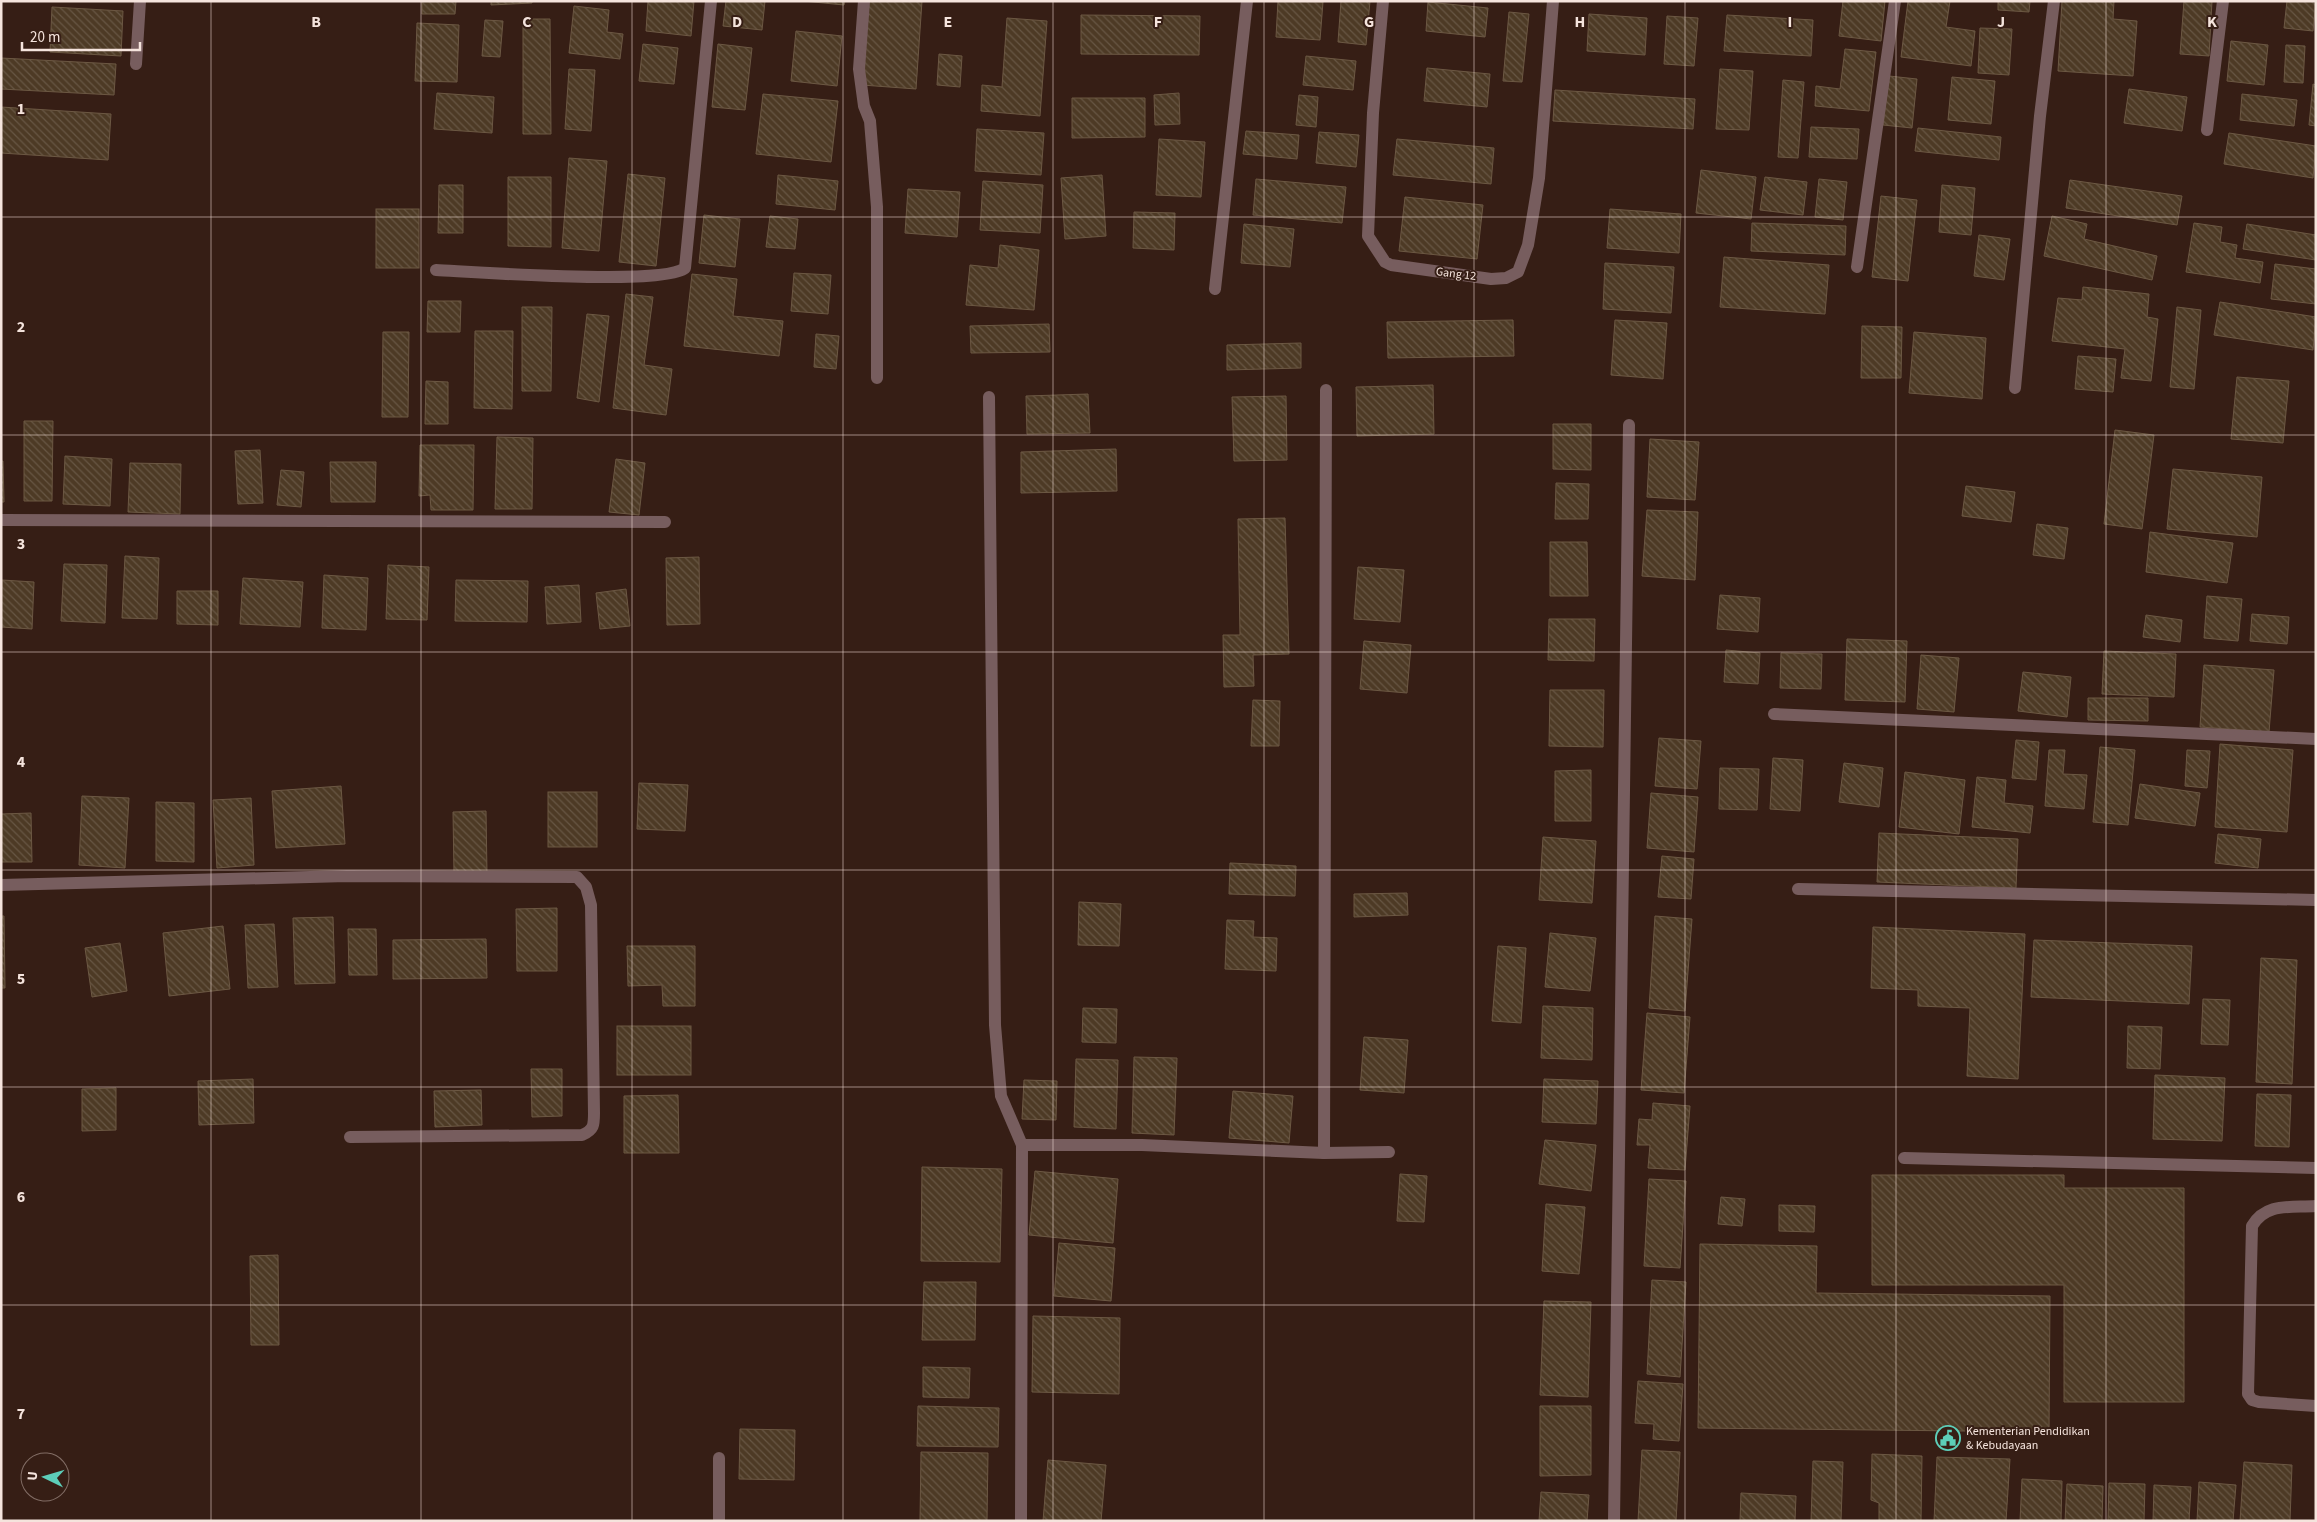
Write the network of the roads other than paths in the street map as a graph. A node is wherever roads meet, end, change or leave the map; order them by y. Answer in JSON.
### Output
{"nodes":[{"id":1,"x":140,"y":1,"type":"edge"},
{"id":2,"x":712,"y":1,"type":"edge"},
{"id":3,"x":864,"y":1,"type":"edge"},
{"id":4,"x":1247,"y":1,"type":"edge"},
{"id":5,"x":1383,"y":1,"type":"edge"},
{"id":6,"x":1553,"y":1,"type":"edge"},
{"id":7,"x":1895,"y":1,"type":"edge"},
{"id":8,"x":2054,"y":1,"type":"edge"},
{"id":9,"x":2223,"y":1,"type":"edge"},
{"id":10,"x":136,"y":64,"type":"dead end"},
{"id":11,"x":2207,"y":130,"type":"dead end"},
{"id":12,"x":1857,"y":267,"type":"dead end"},
{"id":13,"x":436,"y":270,"type":"dead end"},
{"id":14,"x":1215,"y":289,"type":"dead end"},
{"id":15,"x":877,"y":378,"type":"dead end"},
{"id":16,"x":2015,"y":388,"type":"dead end"},
{"id":17,"x":1326,"y":390,"type":"dead end"},
{"id":18,"x":988,"y":397,"type":"dead end"},
{"id":19,"x":1629,"y":425,"type":"dead end"},
{"id":20,"x":1,"y":520,"type":"edge"},
{"id":21,"x":665,"y":522,"type":"dead end"},
{"id":22,"x":1774,"y":714,"type":"dead end"},
{"id":23,"x":2316,"y":739,"type":"edge"},
{"id":24,"x":1,"y":885,"type":"edge"},
{"id":25,"x":1798,"y":889,"type":"dead end"},
{"id":26,"x":2316,"y":900,"type":"edge"},
{"id":27,"x":350,"y":1137,"type":"dead end"},
{"id":28,"x":1022,"y":1145,"type":"junction"},
{"id":29,"x":1389,"y":1152,"type":"dead end"},
{"id":30,"x":1324,"y":1153,"type":"junction"},
{"id":31,"x":1904,"y":1158,"type":"dead end"},
{"id":32,"x":2316,"y":1168,"type":"edge"},
{"id":33,"x":2316,"y":1206,"type":"edge"},
{"id":34,"x":2316,"y":1406,"type":"edge"},
{"id":35,"x":719,"y":1458,"type":"dead end"},
{"id":36,"x":718,"y":1521,"type":"edge"},
{"id":37,"x":1021,"y":1521,"type":"edge"},
{"id":38,"x":1614,"y":1521,"type":"edge"}],
"edges":[{"from":1,"to":10,"type":"street"},
{"from":2,"to":13,"type":"street"},
{"from":3,"to":15,"type":"street"},
{"from":4,"to":14,"type":"street"},
{"from":5,"to":6,"type":"street","name":"Gang 12"},
{"from":7,"to":12,"type":"street"},
{"from":8,"to":16,"type":"street"},
{"from":9,"to":11,"type":"street"},
{"from":17,"to":30,"type":"street"},
{"from":18,"to":28,"type":"street"},
{"from":19,"to":38,"type":"street"},
{"from":20,"to":21,"type":"street"},
{"from":22,"to":23,"type":"street"},
{"from":24,"to":27,"type":"street"},
{"from":25,"to":26,"type":"street"},
{"from":28,"to":30,"type":"street"},
{"from":28,"to":37,"type":"street"},
{"from":29,"to":30,"type":"street"},
{"from":31,"to":32,"type":"street"},
{"from":33,"to":34,"type":"street"},
{"from":35,"to":36,"type":"street"}]}
